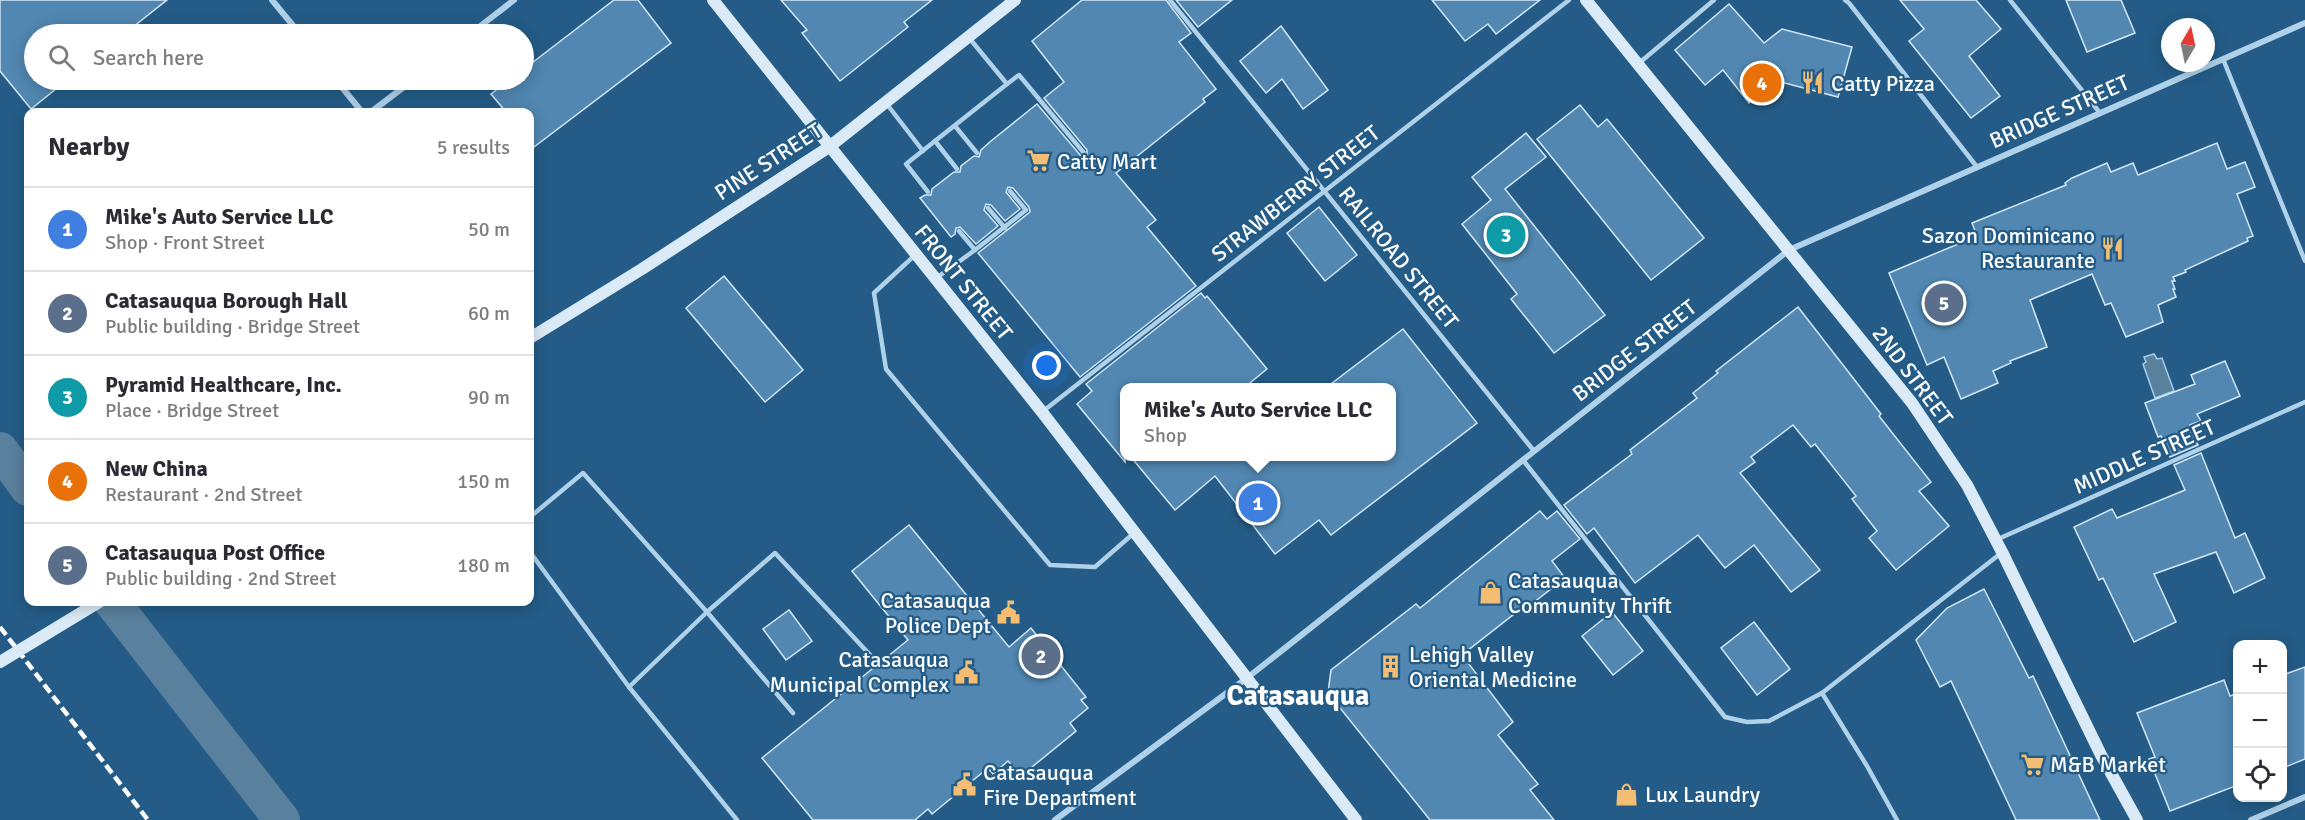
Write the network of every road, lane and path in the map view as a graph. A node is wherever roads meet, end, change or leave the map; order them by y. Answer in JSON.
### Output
{"nodes":[{"id":1,"x":272,"y":0,"type":"edge"},
{"id":2,"x":514,"y":0,"type":"edge"},
{"id":3,"x":713,"y":0,"type":"edge"},
{"id":4,"x":1015,"y":0,"type":"edge"},
{"id":5,"x":1170,"y":0,"type":"edge"},
{"id":6,"x":1569,"y":0,"type":"edge"},
{"id":7,"x":1586,"y":0,"type":"edge"},
{"id":8,"x":1714,"y":0,"type":"edge"},
{"id":9,"x":1845,"y":0,"type":"edge"},
{"id":10,"x":2010,"y":0,"type":"edge"},
{"id":11,"x":2305,"y":23,"type":"edge"},
{"id":12,"x":292,"y":24,"type":"edge"},
{"id":13,"x":483,"y":24,"type":"edge"},
{"id":14,"x":968,"y":37,"type":"junction"},
{"id":15,"x":2223,"y":59,"type":"junction"},
{"id":16,"x":1638,"y":64,"type":"junction"},
{"id":17,"x":1007,"y":84,"type":"junction"},
{"id":18,"x":344,"y":90,"type":"edge"},
{"id":19,"x":400,"y":90,"type":"edge"},
{"id":20,"x":885,"y":103,"type":"junction"},
{"id":21,"x":359,"y":108,"type":"edge"},
{"id":22,"x":376,"y":108,"type":"edge"},
{"id":23,"x":2100,"y":113,"type":"junction"},
{"id":24,"x":955,"y":126,"type":"junction"},
{"id":25,"x":935,"y":141,"type":"junction"},
{"id":26,"x":829,"y":147,"type":"junction"},
{"id":27,"x":923,"y":151,"type":"junction"},
{"id":28,"x":977,"y":153,"type":"dead end"},
{"id":29,"x":1084,"y":153,"type":"dead end"},
{"id":30,"x":1977,"y":167,"type":"junction"},
{"id":31,"x":957,"y":169,"type":"dead end"},
{"id":32,"x":1010,"y":191,"type":"dead end"},
{"id":33,"x":1325,"y":191,"type":"junction"},
{"id":34,"x":928,"y":192,"type":"dead end"},
{"id":35,"x":988,"y":208,"type":"dead end"},
{"id":36,"x":1005,"y":228,"type":"junction"},
{"id":37,"x":959,"y":231,"type":"dead end"},
{"id":38,"x":975,"y":250,"type":"junction"},
{"id":39,"x":1789,"y":250,"type":"junction"},
{"id":40,"x":915,"y":255,"type":"junction"},
{"id":41,"x":2305,"y":261,"type":"edge"},
{"id":42,"x":935,"y":279,"type":"junction"},
{"id":43,"x":534,"y":336,"type":"edge"},
{"id":44,"x":2305,"y":402,"type":"edge"},
{"id":45,"x":1042,"y":412,"type":"junction"},
{"id":46,"x":1534,"y":451,"type":"junction"},
{"id":47,"x":1523,"y":460,"type":"junction"},
{"id":48,"x":534,"y":514,"type":"edge"},
{"id":49,"x":1134,"y":533,"type":"junction"},
{"id":50,"x":1996,"y":540,"type":"junction"},
{"id":51,"x":2002,"y":552,"type":"junction"},
{"id":52,"x":534,"y":557,"type":"edge"},
{"id":53,"x":92,"y":606,"type":"edge"},
{"id":54,"x":707,"y":612,"type":"junction"},
{"id":55,"x":872,"y":657,"type":"dead end"},
{"id":56,"x":0,"y":662,"type":"edge"},
{"id":57,"x":1247,"y":678,"type":"junction"},
{"id":58,"x":629,"y":687,"type":"junction"},
{"id":59,"x":1822,"y":693,"type":"junction"},
{"id":60,"x":793,"y":713,"type":"dead end"},
{"id":61,"x":2305,"y":797,"type":"edge"},
{"id":62,"x":737,"y":820,"type":"edge"},
{"id":63,"x":1055,"y":820,"type":"edge"},
{"id":64,"x":1356,"y":820,"type":"edge"},
{"id":65,"x":1897,"y":820,"type":"edge"},
{"id":66,"x":2138,"y":820,"type":"edge"},
{"id":67,"x":2251,"y":820,"type":"edge"}],
"edges":[{"from":1,"to":12,"type":"street"},
{"from":2,"to":13,"type":"street"},
{"from":3,"to":26,"type":"main road","name":"FRONT STREET"},
{"from":4,"to":14,"type":"main road","name":"PINE STREET"},
{"from":5,"to":33,"type":"lane","name":"RAILROAD STREET"},
{"from":6,"to":33,"type":"lane","name":"STRAWBERRY STREET"},
{"from":7,"to":16,"type":"main road","name":"2ND STREET"},
{"from":8,"to":16,"type":"lane"},
{"from":9,"to":30,"type":"lane"},
{"from":10,"to":23,"type":"lane"},
{"from":11,"to":15,"type":"street","name":"BRIDGE STREET"},
{"from":14,"to":17,"type":"lane"},
{"from":14,"to":20,"type":"main road","name":"PINE STREET"},
{"from":15,"to":23,"type":"street","name":"BRIDGE STREET"},
{"from":15,"to":41,"type":"lane"},
{"from":16,"to":39,"type":"main road","name":"2ND STREET"},
{"from":17,"to":24,"type":"lane"},
{"from":17,"to":29,"type":"lane"},
{"from":18,"to":21,"type":"street"},
{"from":19,"to":22,"type":"street"},
{"from":20,"to":26,"type":"main road","name":"PINE STREET"},
{"from":20,"to":27,"type":"lane"},
{"from":23,"to":30,"type":"street","name":"BRIDGE STREET"},
{"from":24,"to":25,"type":"lane"},
{"from":24,"to":28,"type":"lane"},
{"from":25,"to":27,"type":"lane"},
{"from":25,"to":31,"type":"lane"},
{"from":26,"to":40,"type":"main road","name":"FRONT STREET"},
{"from":26,"to":43,"type":"main road","name":"PINE STREET"},
{"from":27,"to":34,"type":"lane"},
{"from":30,"to":39,"type":"street","name":"BRIDGE STREET"},
{"from":32,"to":36,"type":"lane"},
{"from":33,"to":45,"type":"lane","name":"STRAWBERRY STREET"},
{"from":33,"to":46,"type":"lane","name":"RAILROAD STREET"},
{"from":35,"to":36,"type":"lane"},
{"from":36,"to":38,"type":"lane"},
{"from":37,"to":38,"type":"lane"},
{"from":38,"to":42,"type":"lane"},
{"from":39,"to":46,"type":"street","name":"BRIDGE STREET"},
{"from":39,"to":50,"type":"main road","name":"2ND STREET"},
{"from":40,"to":42,"type":"main road","name":"FRONT STREET"},
{"from":40,"to":49,"type":"lane"},
{"from":42,"to":45,"type":"main road","name":"FRONT STREET"},
{"from":44,"to":50,"type":"lane","name":"MIDDLE STREET"},
{"from":45,"to":49,"type":"main road","name":"FRONT STREET"},
{"from":46,"to":47,"type":"street","name":"BRIDGE STREET"},
{"from":47,"to":57,"type":"street","name":"BRIDGE STREET"},
{"from":47,"to":59,"type":"lane"},
{"from":48,"to":54,"type":"lane"},
{"from":49,"to":57,"type":"main road","name":"FRONT STREET"},
{"from":50,"to":51,"type":"main road","name":"2ND STREET"},
{"from":51,"to":59,"type":"lane"},
{"from":51,"to":66,"type":"main road","name":"2ND STREET"},
{"from":52,"to":58,"type":"lane"},
{"from":53,"to":56,"type":"main road","bridge":true},
{"from":54,"to":55,"type":"lane"},
{"from":54,"to":58,"type":"lane"},
{"from":54,"to":60,"type":"lane"},
{"from":57,"to":63,"type":"street","name":"BRIDGE STREET"},
{"from":57,"to":64,"type":"main road","name":"FRONT STREET"},
{"from":58,"to":62,"type":"lane"},
{"from":59,"to":65,"type":"lane"},
{"from":61,"to":67,"type":"street"}]}
